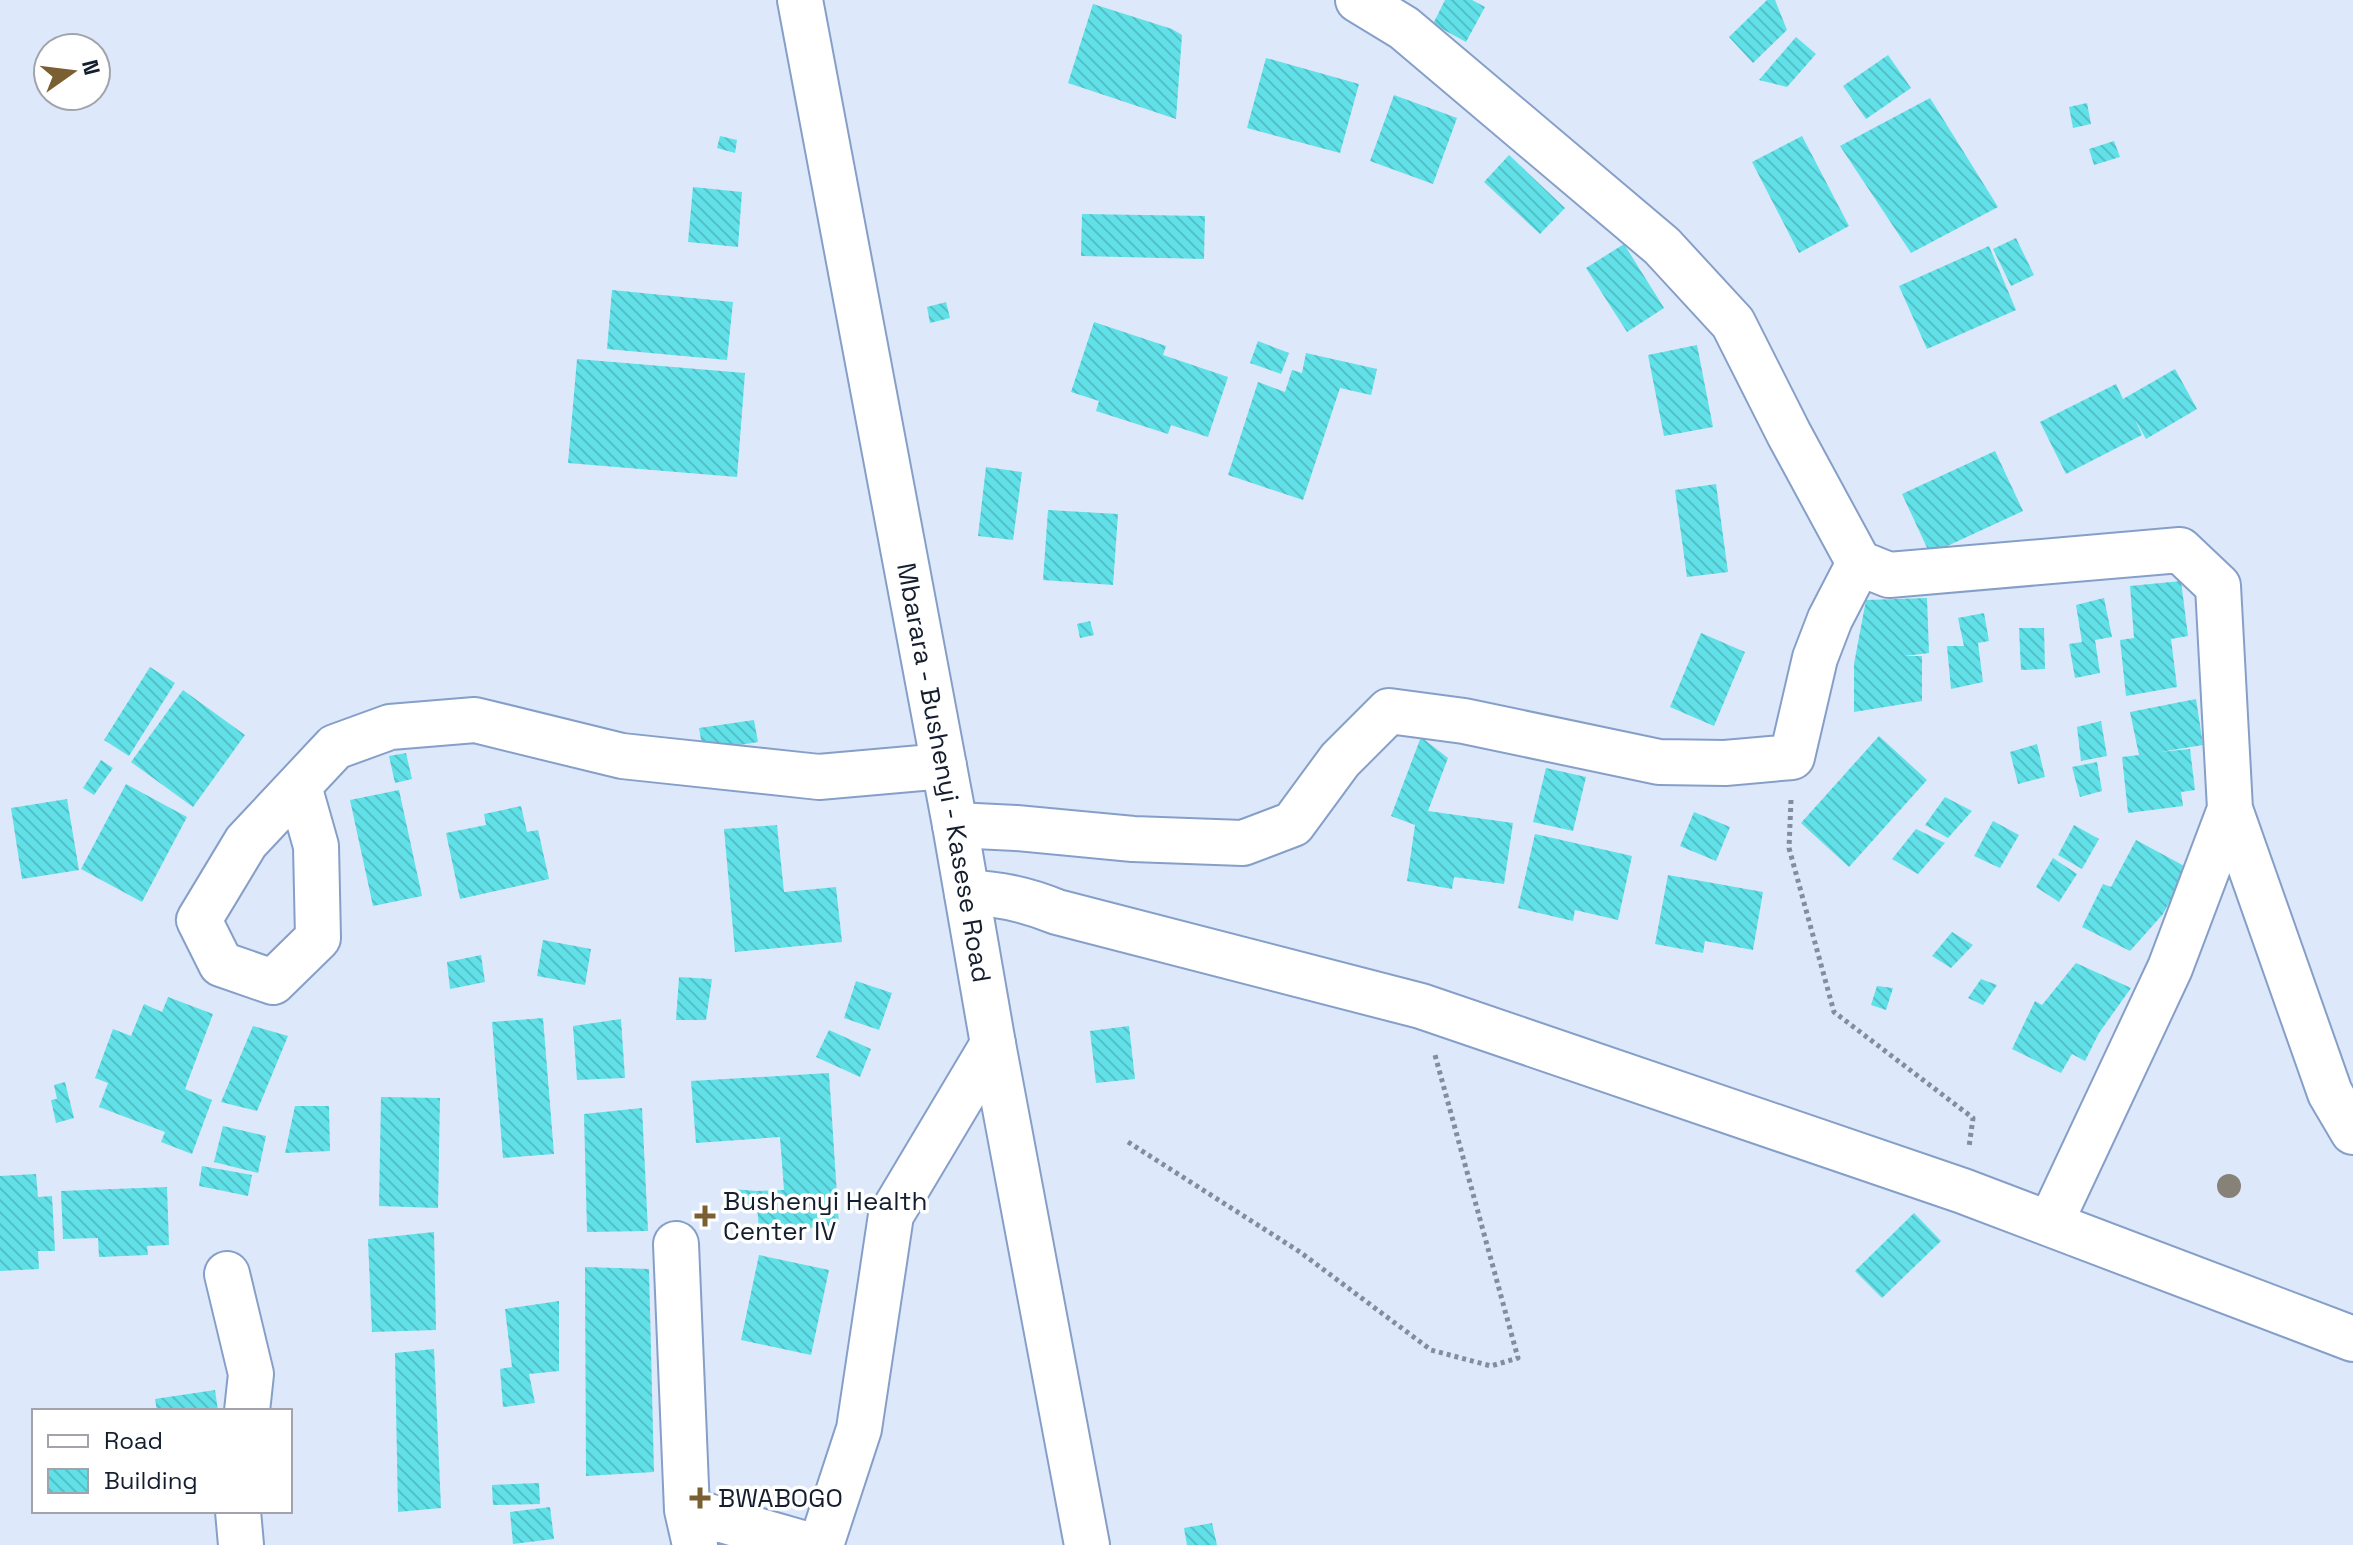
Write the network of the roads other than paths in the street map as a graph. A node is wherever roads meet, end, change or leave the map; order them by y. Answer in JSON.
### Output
{"nodes":[{"id":1,"x":800,"y":0,"type":"edge"},
{"id":2,"x":1358,"y":0,"type":"edge"},
{"id":3,"x":1859,"y":563,"type":"junction"},
{"id":4,"x":944,"y":766,"type":"junction"},
{"id":5,"x":299,"y":786,"type":"dead end"},
{"id":6,"x":2230,"y":809,"type":"junction"},
{"id":7,"x":955,"y":825,"type":"junction"},
{"id":8,"x":967,"y":893,"type":"junction"},
{"id":9,"x":993,"y":1044,"type":"junction"},
{"id":10,"x":2353,"y":1132,"type":"edge"},
{"id":11,"x":2050,"y":1224,"type":"junction"},
{"id":12,"x":676,"y":1244,"type":"dead end"},
{"id":13,"x":227,"y":1274,"type":"dead end"},
{"id":14,"x":2353,"y":1339,"type":"edge"},
{"id":15,"x":247,"y":1409,"type":"edge"},
{"id":16,"x":238,"y":1513,"type":"edge"},
{"id":17,"x":691,"y":1528,"type":"edge"},
{"id":18,"x":241,"y":1545,"type":"edge"},
{"id":19,"x":809,"y":1545,"type":"edge"},
{"id":20,"x":821,"y":1545,"type":"edge"},
{"id":21,"x":1087,"y":1545,"type":"edge"}],
"edges":[{"from":1,"to":4,"type":"street","name":"Mbarara - Bushenyi - Kasese Road"},
{"from":2,"to":3,"type":"street"},
{"from":3,"to":6,"type":"street"},
{"from":3,"to":7,"type":"street"},
{"from":4,"to":5,"type":"street"},
{"from":4,"to":7,"type":"street","name":"Mbarara - Bushenyi - Kasese Road"},
{"from":6,"to":10,"type":"street"},
{"from":6,"to":11,"type":"street"},
{"from":7,"to":8,"type":"street","name":"Mbarara - Bushenyi - Kasese Road"},
{"from":8,"to":9,"type":"street","name":"Mbarara - Bushenyi - Kasese Road"},
{"from":8,"to":11,"type":"street"},
{"from":9,"to":20,"type":"street"},
{"from":9,"to":21,"type":"street","name":"Mbarara - Bushenyi - Kasese Road"},
{"from":11,"to":14,"type":"street"},
{"from":12,"to":17,"type":"street"},
{"from":13,"to":15,"type":"street"},
{"from":16,"to":18,"type":"street"},
{"from":17,"to":19,"type":"street"}]}
